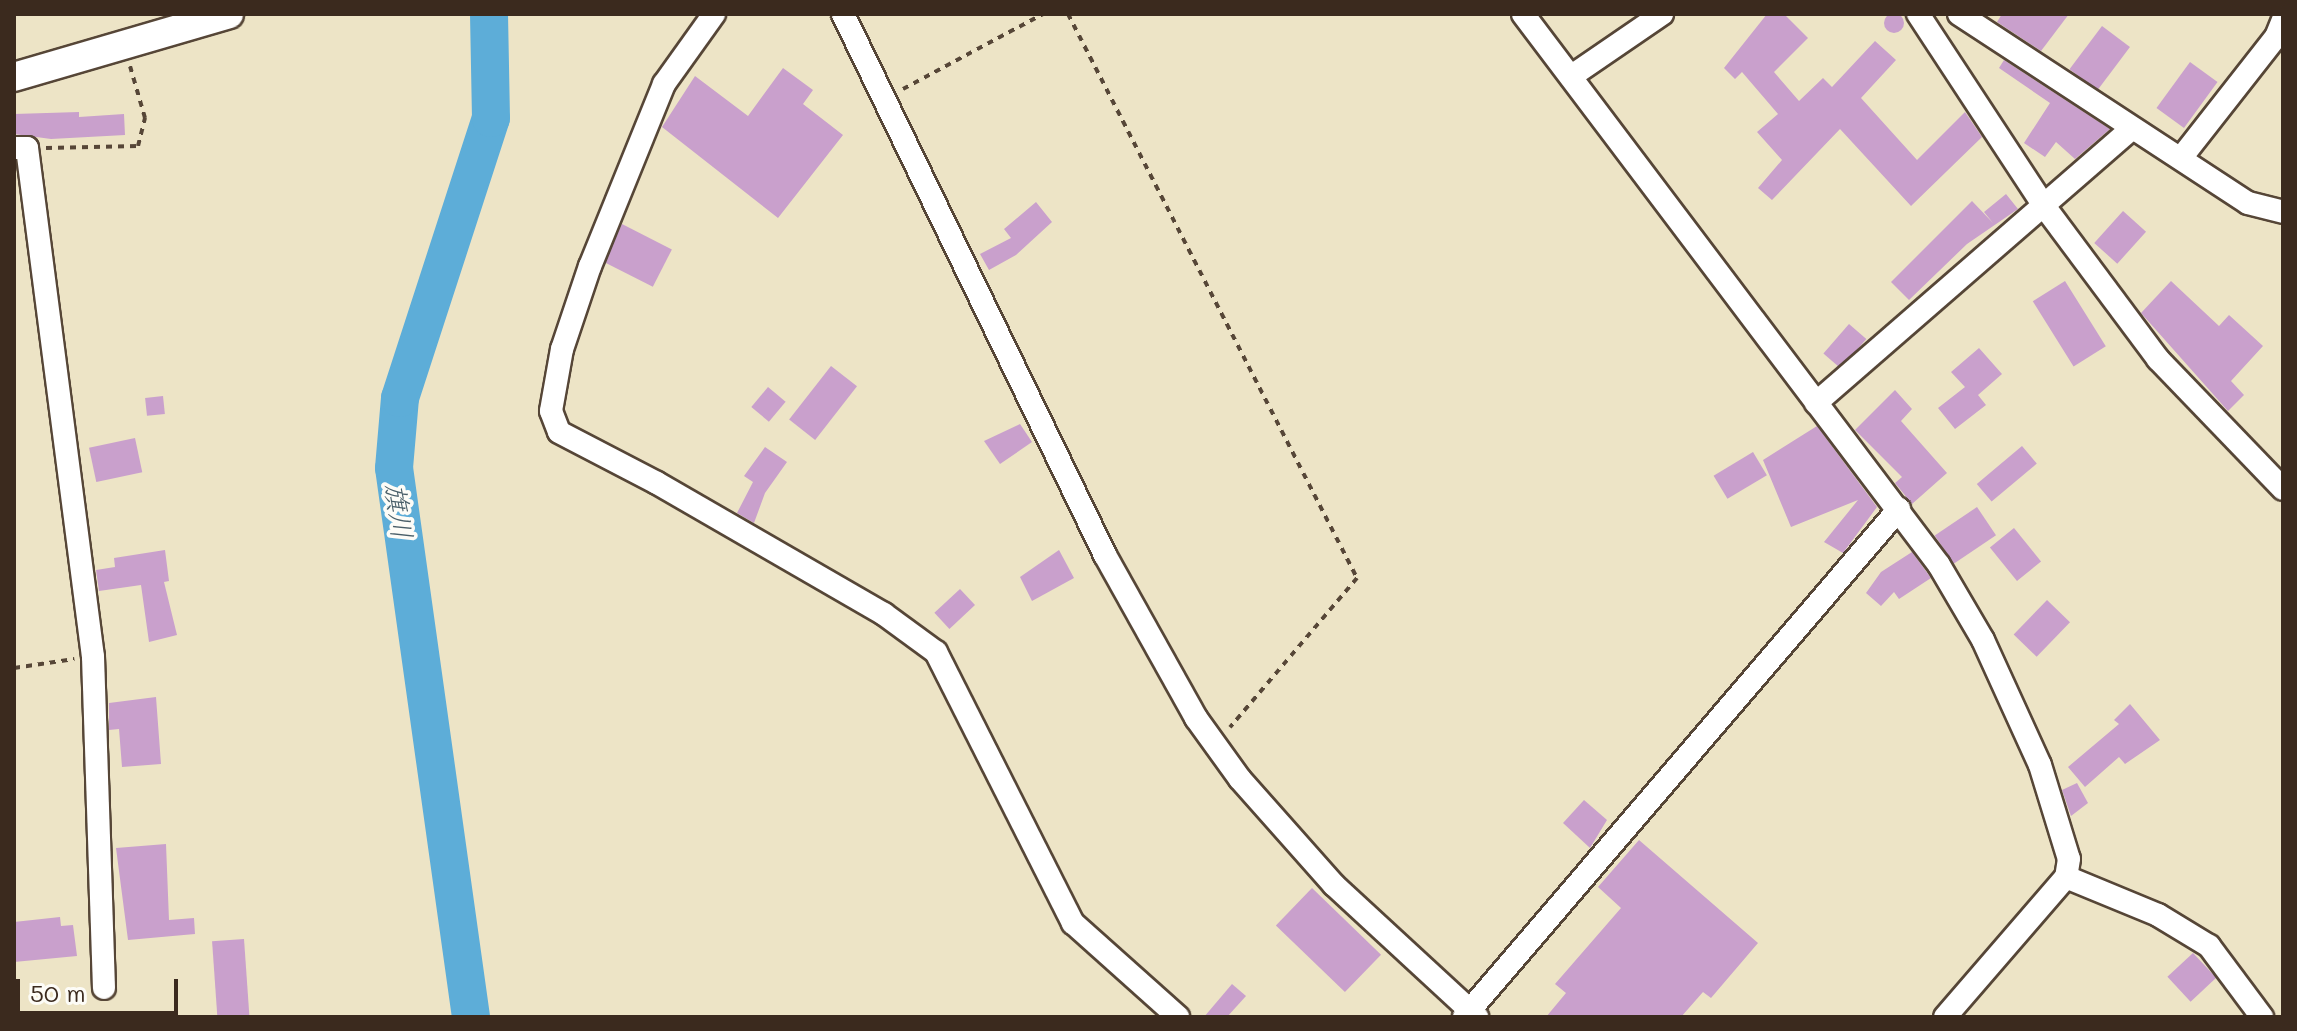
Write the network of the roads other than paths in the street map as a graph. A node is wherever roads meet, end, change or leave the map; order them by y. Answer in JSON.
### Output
{"nodes":[{"id":1,"x":229,"y":14,"type":"edge"},
{"id":2,"x":714,"y":14,"type":"edge"},
{"id":3,"x":843,"y":14,"type":"edge"},
{"id":4,"x":1523,"y":14,"type":"edge"},
{"id":5,"x":1662,"y":14,"type":"edge"},
{"id":6,"x":1918,"y":14,"type":"edge"},
{"id":7,"x":1959,"y":14,"type":"edge"},
{"id":8,"x":2283,"y":20,"type":"edge"},
{"id":9,"x":1573,"y":75,"type":"junction"},
{"id":10,"x":14,"y":77,"type":"edge"},
{"id":11,"x":2131,"y":129,"type":"junction"},
{"id":12,"x":21,"y":148,"type":"edge"},
{"id":13,"x":2181,"y":158,"type":"junction"},
{"id":14,"x":2044,"y":206,"type":"junction"},
{"id":15,"x":2283,"y":212,"type":"edge"},
{"id":16,"x":1816,"y":403,"type":"junction"},
{"id":17,"x":2283,"y":489,"type":"edge"},
{"id":18,"x":1899,"y":509,"type":"junction"},
{"id":19,"x":2066,"y":877,"type":"junction"},
{"id":20,"x":104,"y":988,"type":"dead end"},
{"id":21,"x":1470,"y":1015,"type":"edge"},
{"id":22,"x":1178,"y":1017,"type":"edge"},
{"id":23,"x":1945,"y":1017,"type":"edge"},
{"id":24,"x":2262,"y":1017,"type":"edge"}],
"edges":[{"from":1,"to":10,"type":"main road"},
{"from":2,"to":22,"type":"street"},
{"from":3,"to":21,"type":"street"},
{"from":4,"to":9,"type":"street"},
{"from":5,"to":9,"type":"street"},
{"from":6,"to":14,"type":"street"},
{"from":7,"to":11,"type":"street"},
{"from":8,"to":13,"type":"street"},
{"from":9,"to":16,"type":"street"},
{"from":11,"to":13,"type":"street"},
{"from":11,"to":14,"type":"street"},
{"from":12,"to":20,"type":"street"},
{"from":13,"to":15,"type":"street"},
{"from":14,"to":16,"type":"street"},
{"from":14,"to":17,"type":"street"},
{"from":16,"to":18,"type":"street"},
{"from":18,"to":19,"type":"street"},
{"from":18,"to":21,"type":"street"},
{"from":19,"to":23,"type":"street"},
{"from":19,"to":24,"type":"street"}]}
